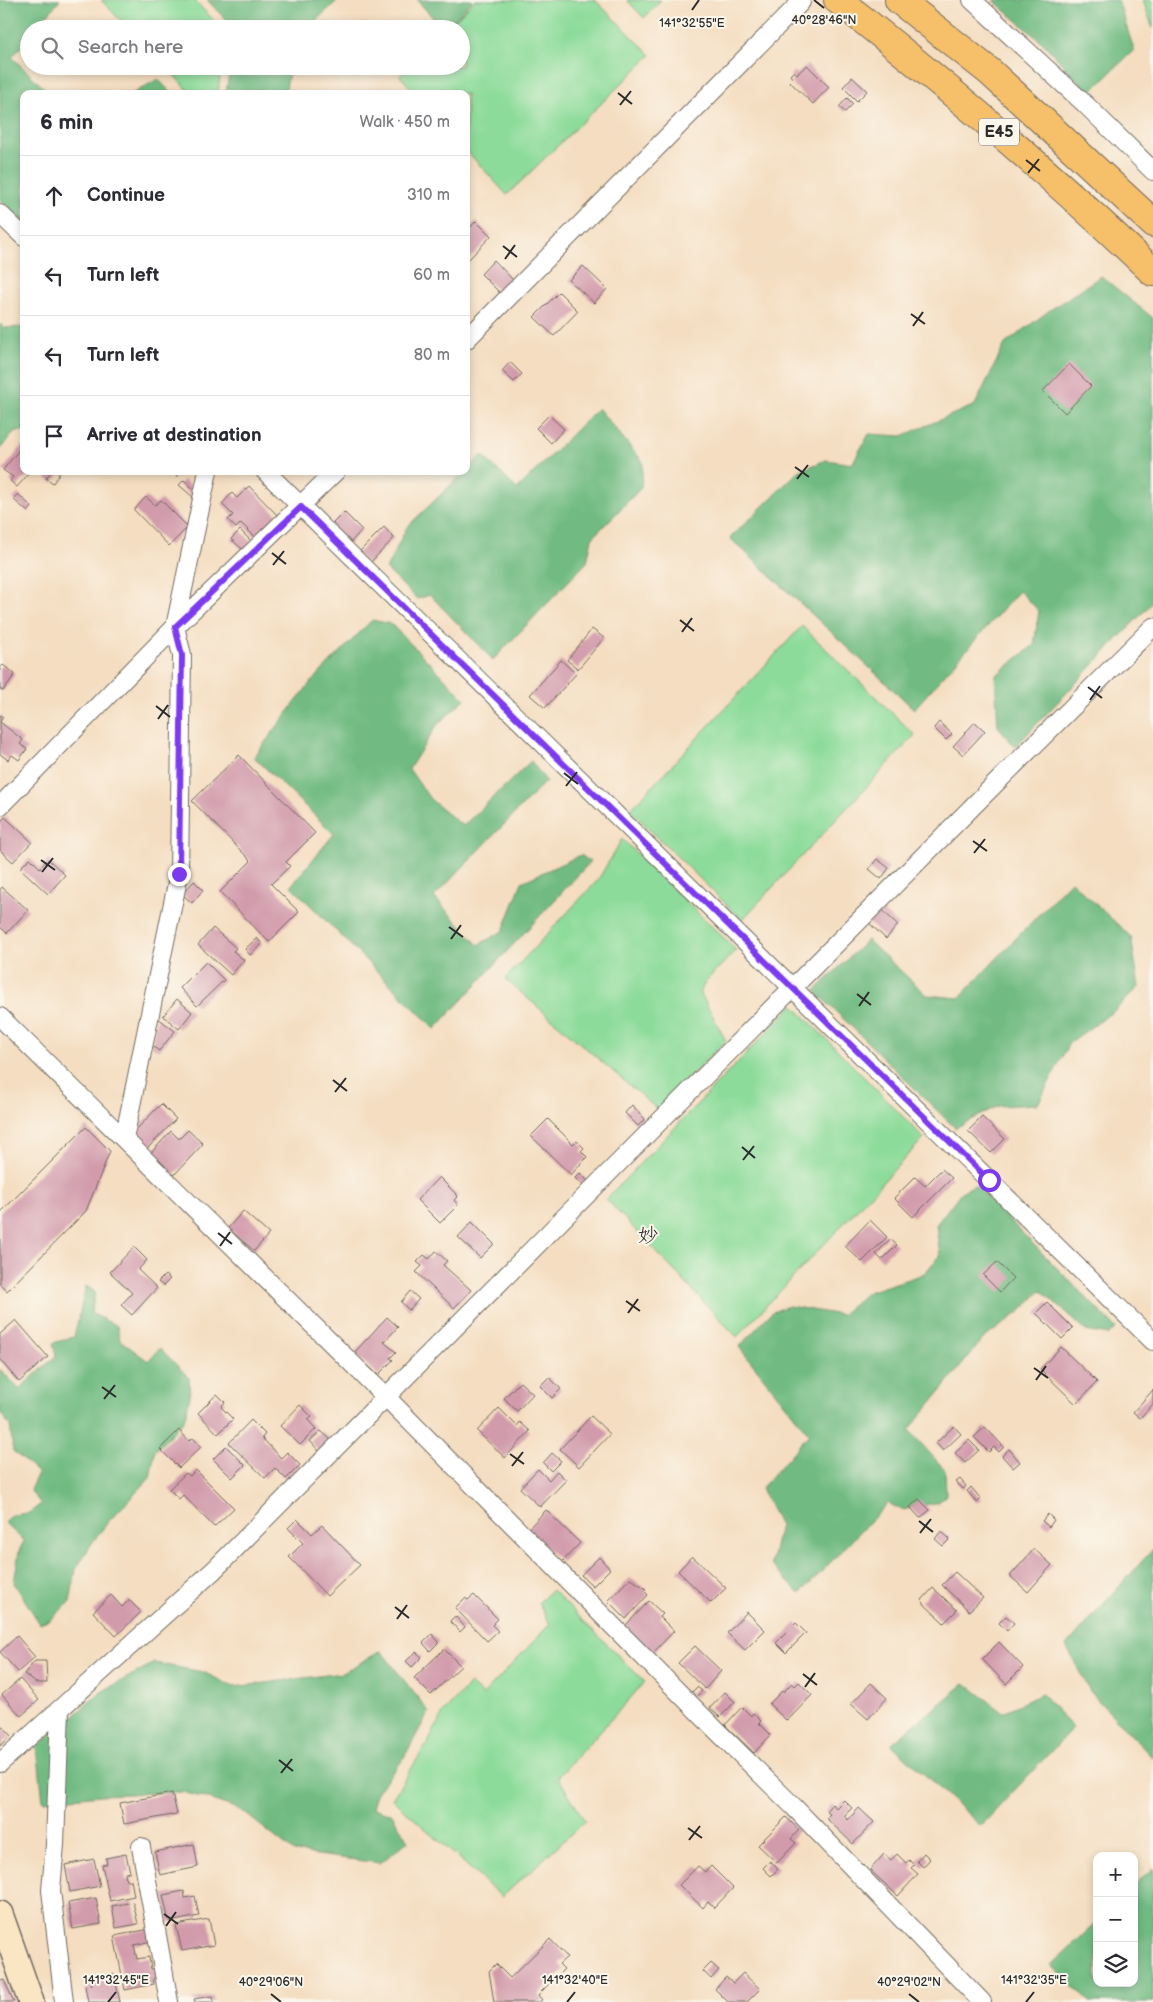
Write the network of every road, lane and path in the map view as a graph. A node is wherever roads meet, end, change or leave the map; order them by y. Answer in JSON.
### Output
{"nodes":[{"id":1,"x":838,"y":0,"type":"edge"},
{"id":2,"x":899,"y":0,"type":"edge"},
{"id":3,"x":972,"y":0,"type":"edge"},
{"id":4,"x":801,"y":2,"type":"dead end"},
{"id":5,"x":1153,"y":171,"type":"edge"},
{"id":6,"x":0,"y":214,"type":"edge"},
{"id":7,"x":1153,"y":223,"type":"edge"},
{"id":8,"x":20,"y":233,"type":"edge"},
{"id":9,"x":1153,"y":272,"type":"edge"},
{"id":10,"x":470,"y":336,"type":"edge"},
{"id":11,"x":207,"y":475,"type":"edge"},
{"id":12,"x":269,"y":475,"type":"edge"},
{"id":13,"x":332,"y":475,"type":"edge"},
{"id":14,"x":301,"y":507,"type":"junction"},
{"id":15,"x":175,"y":627,"type":"junction"},
{"id":16,"x":1153,"y":627,"type":"edge"},
{"id":17,"x":0,"y":806,"type":"edge"},
{"id":18,"x":793,"y":989,"type":"junction"},
{"id":19,"x":0,"y":1017,"type":"edge"},
{"id":20,"x":124,"y":1139,"type":"junction"},
{"id":21,"x":1153,"y":1341,"type":"edge"},
{"id":22,"x":387,"y":1398,"type":"junction"},
{"id":23,"x":60,"y":1710,"type":"junction"},
{"id":24,"x":0,"y":1763,"type":"edge"},
{"id":25,"x":141,"y":1848,"type":"dead end"},
{"id":26,"x":0,"y":1914,"type":"edge"},
{"id":27,"x":31,"y":2002,"type":"edge"},
{"id":28,"x":64,"y":2002,"type":"edge"},
{"id":29,"x":169,"y":2002,"type":"edge"},
{"id":30,"x":982,"y":2002,"type":"edge"}],
"edges":[{"from":1,"to":9,"type":"highway","number":"E45"},
{"from":2,"to":7,"type":"highway","number":"E45"},
{"from":3,"to":5,"type":"street"},
{"from":4,"to":10,"type":"street"},
{"from":6,"to":8,"type":"street"},
{"from":11,"to":15,"type":"street"},
{"from":12,"to":14,"type":"street"},
{"from":13,"to":14,"type":"street"},
{"from":14,"to":15,"type":"street"},
{"from":14,"to":18,"type":"street"},
{"from":15,"to":17,"type":"street"},
{"from":15,"to":20,"type":"street"},
{"from":16,"to":18,"type":"street"},
{"from":18,"to":21,"type":"street"},
{"from":18,"to":22,"type":"street"},
{"from":19,"to":20,"type":"street"},
{"from":20,"to":22,"type":"street"},
{"from":22,"to":23,"type":"street"},
{"from":22,"to":30,"type":"street"},
{"from":23,"to":24,"type":"street"},
{"from":23,"to":28,"type":"street"},
{"from":25,"to":29,"type":"street"},
{"from":26,"to":27,"type":"main road"}]}
